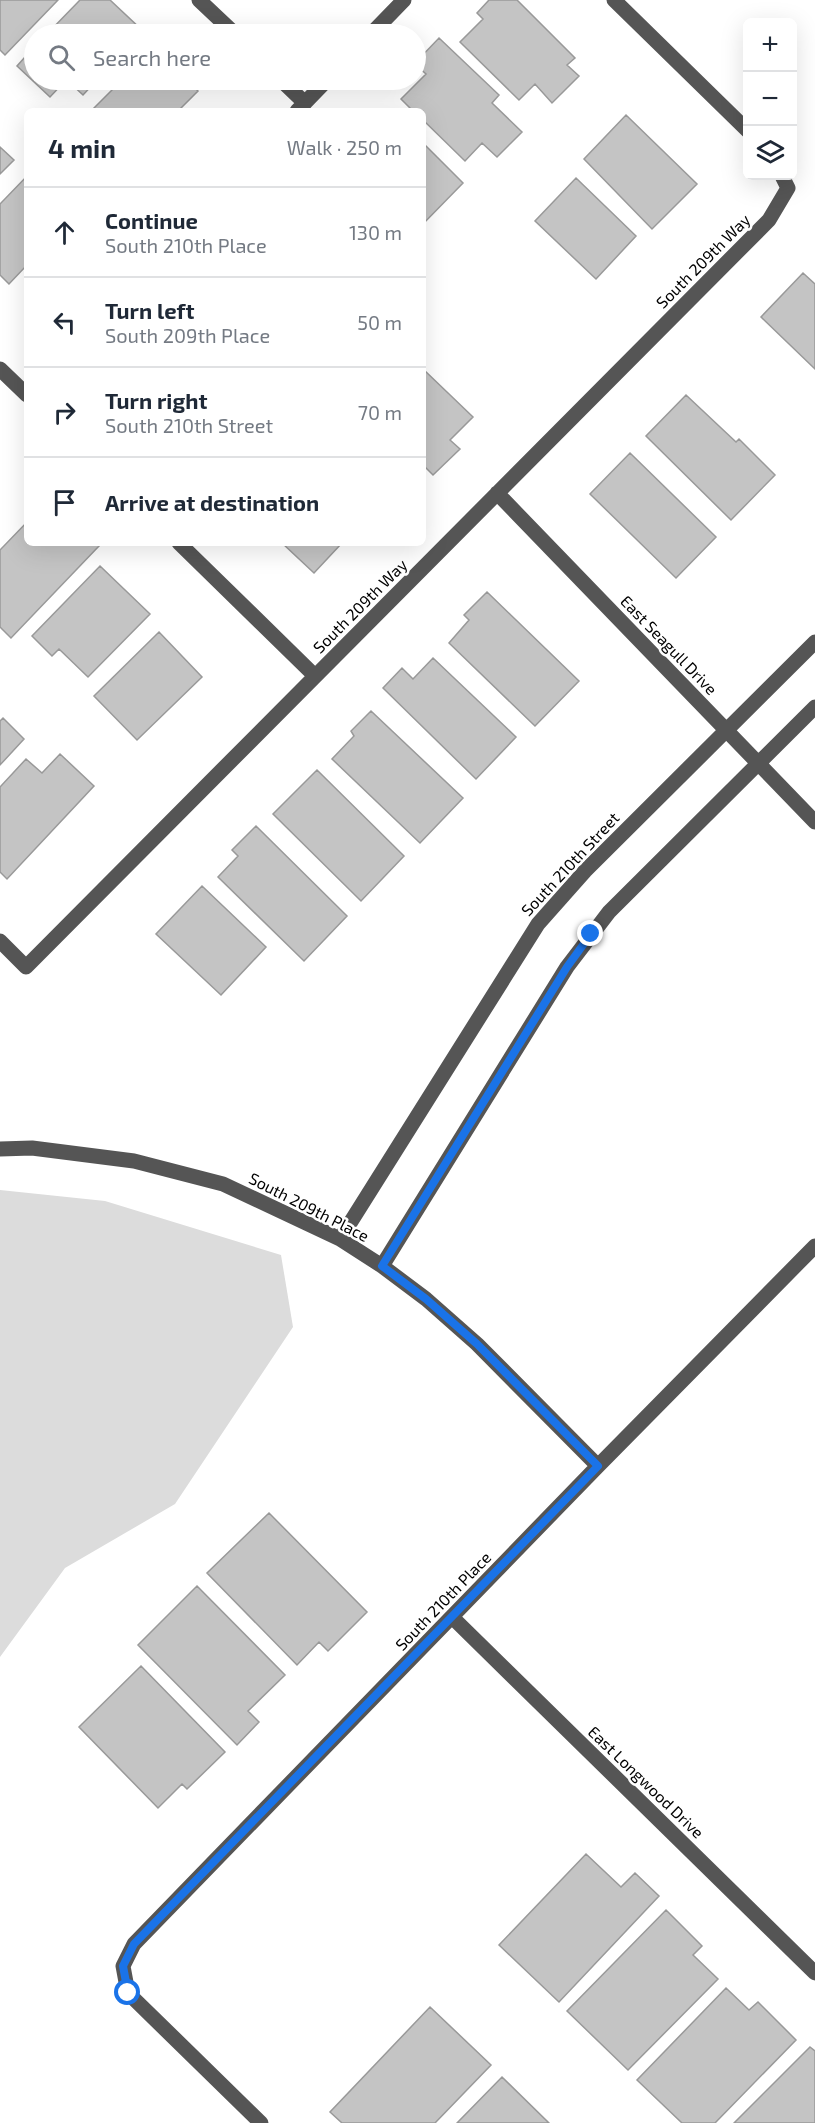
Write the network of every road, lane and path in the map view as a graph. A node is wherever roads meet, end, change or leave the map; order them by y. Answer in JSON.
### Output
{"nodes":[{"id":1,"x":199,"y":0,"type":"edge"},
{"id":2,"x":404,"y":0,"type":"edge"},
{"id":3,"x":614,"y":0,"type":"edge"},
{"id":4,"x":224,"y":24,"type":"edge"},
{"id":5,"x":381,"y":24,"type":"edge"},
{"id":6,"x":288,"y":90,"type":"edge"},
{"id":7,"x":317,"y":90,"type":"edge"},
{"id":8,"x":301,"y":107,"type":"edge"},
{"id":9,"x":743,"y":126,"type":"edge"},
{"id":10,"x":785,"y":182,"type":"edge"},
{"id":11,"x":0,"y":369,"type":"edge"},
{"id":12,"x":24,"y":390,"type":"edge"},
{"id":13,"x":497,"y":493,"type":"junction"},
{"id":14,"x":182,"y":546,"type":"edge"},
{"id":15,"x":815,"y":642,"type":"edge"},
{"id":16,"x":315,"y":676,"type":"junction"},
{"id":17,"x":815,"y":707,"type":"edge"},
{"id":18,"x":726,"y":730,"type":"junction"},
{"id":19,"x":759,"y":764,"type":"junction"},
{"id":20,"x":815,"y":822,"type":"edge"},
{"id":21,"x":0,"y":941,"type":"edge"},
{"id":22,"x":0,"y":1149,"type":"edge"},
{"id":23,"x":340,"y":1239,"type":"junction"},
{"id":24,"x":814,"y":1249,"type":"edge"},
{"id":25,"x":382,"y":1266,"type":"junction"},
{"id":26,"x":598,"y":1466,"type":"junction"},
{"id":27,"x":452,"y":1617,"type":"junction"},
{"id":28,"x":815,"y":1973,"type":"edge"},
{"id":29,"x":261,"y":2123,"type":"edge"}],
"edges":[{"from":1,"to":4,"type":"street"},
{"from":2,"to":5,"type":"street"},
{"from":3,"to":9,"type":"street"},
{"from":6,"to":8,"type":"street"},
{"from":7,"to":8,"type":"street"},
{"from":10,"to":13,"type":"street","name":"South 209th Way"},
{"from":11,"to":12,"type":"street"},
{"from":13,"to":16,"type":"street","name":"South 209th Way"},
{"from":13,"to":18,"type":"street","name":"East Seagull Drive"},
{"from":14,"to":16,"type":"street"},
{"from":15,"to":18,"type":"street","name":"South 210th Street"},
{"from":16,"to":21,"type":"street","name":"South 209th Way"},
{"from":17,"to":19,"type":"street"},
{"from":18,"to":19,"type":"street","name":"East Seagull Drive"},
{"from":18,"to":23,"type":"street","name":"South 210th Street"},
{"from":19,"to":20,"type":"street","name":"East Seagull Drive"},
{"from":19,"to":25,"type":"street"},
{"from":22,"to":23,"type":"street","name":"South 209th Place"},
{"from":23,"to":25,"type":"street","name":"South 209th Place"},
{"from":24,"to":26,"type":"street","name":"South 210th Place"},
{"from":25,"to":26,"type":"street","name":"South 209th Place"},
{"from":26,"to":27,"type":"street","name":"South 210th Place"},
{"from":27,"to":28,"type":"street","name":"East Longwood Drive"},
{"from":27,"to":29,"type":"street","name":"South 210th Place"}]}
